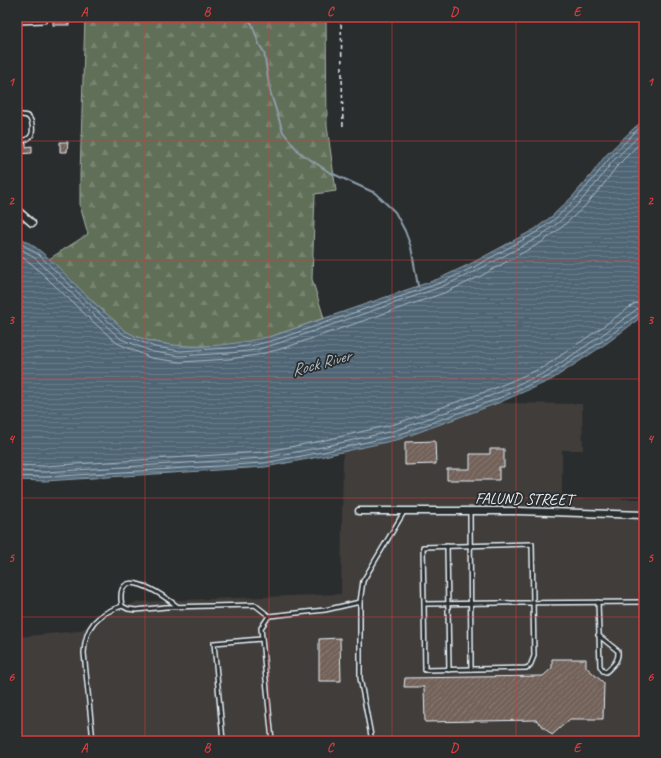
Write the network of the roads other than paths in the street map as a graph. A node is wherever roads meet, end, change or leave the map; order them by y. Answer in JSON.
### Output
{"nodes":[{"id":1,"x":44,"y":21,"type":"dead end"},
{"id":2,"x":17,"y":22,"type":"edge"},
{"id":3,"x":17,"y":114,"type":"edge"},
{"id":4,"x":17,"y":142,"type":"edge"},
{"id":5,"x":17,"y":210,"type":"edge"},
{"id":6,"x":32,"y":223,"type":"dead end"},
{"id":7,"x":359,"y":511,"type":"dead end"},
{"id":8,"x":470,"y":511,"type":"junction"},
{"id":9,"x":404,"y":512,"type":"junction"},
{"id":10,"x":644,"y":515,"type":"edge"},
{"id":11,"x":447,"y":546,"type":"junction"},
{"id":12,"x":470,"y":546,"type":"junction"},
{"id":13,"x":360,"y":602,"type":"junction"},
{"id":14,"x":533,"y":602,"type":"junction"},
{"id":15,"x":598,"y":602,"type":"junction"},
{"id":16,"x":644,"y":602,"type":"edge"},
{"id":17,"x":471,"y":603,"type":"junction"},
{"id":18,"x":424,"y":604,"type":"junction"},
{"id":19,"x":449,"y":604,"type":"junction"},
{"id":20,"x":122,"y":606,"type":"junction"},
{"id":21,"x":178,"y":607,"type":"junction"},
{"id":22,"x":269,"y":616,"type":"junction"},
{"id":23,"x":598,"y":635,"type":"junction"},
{"id":24,"x":262,"y":639,"type":"junction"},
{"id":25,"x":449,"y":670,"type":"junction"},
{"id":26,"x":471,"y":670,"type":"junction"},
{"id":27,"x":93,"y":741,"type":"edge"},
{"id":28,"x":223,"y":741,"type":"edge"},
{"id":29,"x":272,"y":741,"type":"edge"},
{"id":30,"x":372,"y":741,"type":"edge"}],
"edges":[{"from":1,"to":2,"type":"lane"},
{"from":3,"to":4,"type":"lane"},
{"from":5,"to":6,"type":"street"},
{"from":7,"to":9,"type":"street","name":"FALUND STREET"},
{"from":8,"to":9,"type":"street","name":"FALUND STREET"},
{"from":8,"to":10,"type":"street","name":"FALUND STREET"},
{"from":8,"to":12,"type":"lane"},
{"from":9,"to":13,"type":"lane"},
{"from":11,"to":12,"type":"lane"},
{"from":11,"to":18,"type":"lane"},
{"from":11,"to":19,"type":"lane"},
{"from":12,"to":14,"type":"lane"},
{"from":12,"to":17,"type":"lane"},
{"from":13,"to":22,"type":"lane"},
{"from":13,"to":30,"type":"lane"},
{"from":14,"to":15,"type":"lane"},
{"from":14,"to":17,"type":"lane"},
{"from":14,"to":26,"type":"lane"},
{"from":15,"to":16,"type":"lane"},
{"from":15,"to":23,"type":"lane"},
{"from":17,"to":19,"type":"lane"},
{"from":17,"to":26,"type":"lane"},
{"from":18,"to":19,"type":"lane"},
{"from":18,"to":25,"type":"lane"},
{"from":19,"to":25,"type":"lane"},
{"from":20,"to":21,"type":"lane"},
{"from":20,"to":21,"type":"lane"},
{"from":20,"to":27,"type":"lane"},
{"from":21,"to":22,"type":"lane"},
{"from":22,"to":24,"type":"lane"},
{"from":23,"to":23,"type":"lane"},
{"from":24,"to":28,"type":"lane"},
{"from":24,"to":29,"type":"lane"},
{"from":25,"to":26,"type":"lane"}]}
